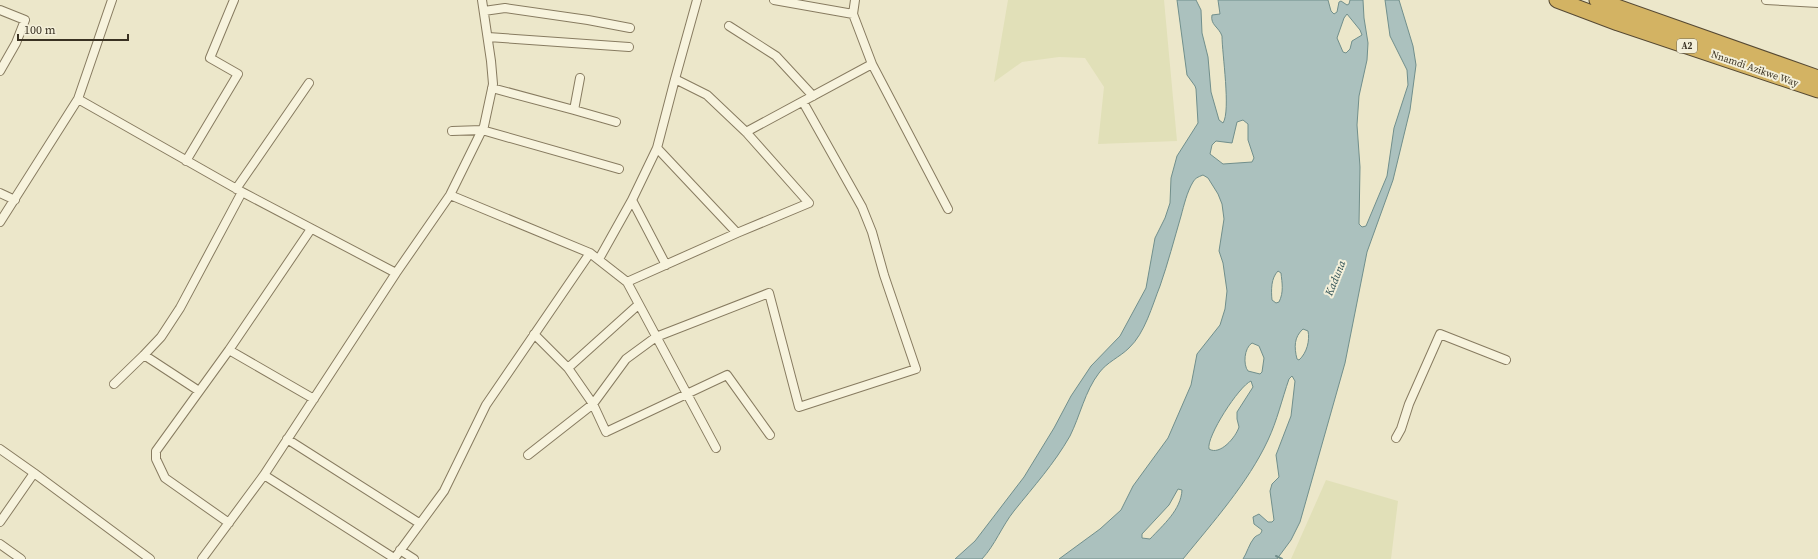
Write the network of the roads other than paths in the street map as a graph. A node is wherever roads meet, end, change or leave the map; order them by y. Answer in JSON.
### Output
{"nodes":[{"id":1,"x":112,"y":0,"type":"edge"},
{"id":2,"x":234,"y":0,"type":"edge"},
{"id":3,"x":482,"y":0,"type":"edge"},
{"id":4,"x":697,"y":0,"type":"edge"},
{"id":5,"x":774,"y":0,"type":"edge"},
{"id":6,"x":856,"y":0,"type":"edge"},
{"id":7,"x":1557,"y":0,"type":"edge"},
{"id":8,"x":1596,"y":0,"type":"edge"},
{"id":9,"x":1766,"y":0,"type":"edge"},
{"id":10,"x":1818,"y":3,"type":"edge"},
{"id":11,"x":0,"y":10,"type":"edge"},
{"id":12,"x":484,"y":11,"type":"junction"},
{"id":13,"x":853,"y":14,"type":"junction"},
{"id":14,"x":729,"y":26,"type":"dead end"},
{"id":15,"x":630,"y":28,"type":"dead end"},
{"id":16,"x":488,"y":37,"type":"junction"},
{"id":17,"x":629,"y":47,"type":"dead end"},
{"id":18,"x":872,"y":64,"type":"junction"},
{"id":19,"x":0,"y":71,"type":"edge"},
{"id":20,"x":580,"y":78,"type":"dead end"},
{"id":21,"x":1818,"y":78,"type":"edge"},
{"id":22,"x":675,"y":79,"type":"junction"},
{"id":23,"x":309,"y":83,"type":"dead end"},
{"id":24,"x":492,"y":88,"type":"junction"},
{"id":25,"x":1818,"y":90,"type":"edge"},
{"id":26,"x":813,"y":96,"type":"junction"},
{"id":27,"x":78,"y":99,"type":"junction"},
{"id":28,"x":803,"y":102,"type":"junction"},
{"id":29,"x":574,"y":110,"type":"junction"},
{"id":30,"x":616,"y":122,"type":"dead end"},
{"id":31,"x":482,"y":130,"type":"junction"},
{"id":32,"x":452,"y":131,"type":"dead end"},
{"id":33,"x":746,"y":132,"type":"junction"},
{"id":34,"x":657,"y":148,"type":"junction"},
{"id":35,"x":186,"y":161,"type":"junction"},
{"id":36,"x":619,"y":169,"type":"dead end"},
{"id":37,"x":239,"y":190,"type":"junction"},
{"id":38,"x":0,"y":193,"type":"edge"},
{"id":39,"x":450,"y":195,"type":"junction"},
{"id":40,"x":15,"y":200,"type":"junction"},
{"id":41,"x":632,"y":200,"type":"junction"},
{"id":42,"x":948,"y":209,"type":"dead end"},
{"id":43,"x":0,"y":222,"type":"edge"},
{"id":44,"x":310,"y":229,"type":"junction"},
{"id":45,"x":738,"y":232,"type":"junction"},
{"id":46,"x":590,"y":253,"type":"junction"},
{"id":47,"x":599,"y":259,"type":"junction"},
{"id":48,"x":666,"y":265,"type":"junction"},
{"id":49,"x":396,"y":273,"type":"junction"},
{"id":50,"x":627,"y":282,"type":"junction"},
{"id":51,"x":638,"y":305,"type":"junction"},
{"id":52,"x":534,"y":334,"type":"junction"},
{"id":53,"x":656,"y":336,"type":"junction"},
{"id":54,"x":229,"y":350,"type":"junction"},
{"id":55,"x":144,"y":355,"type":"junction"},
{"id":56,"x":1506,"y":360,"type":"dead end"},
{"id":57,"x":568,"y":368,"type":"junction"},
{"id":58,"x":114,"y":384,"type":"dead end"},
{"id":59,"x":199,"y":391,"type":"junction"},
{"id":60,"x":687,"y":393,"type":"junction"},
{"id":61,"x":314,"y":399,"type":"junction"},
{"id":62,"x":592,"y":404,"type":"junction"},
{"id":63,"x":770,"y":435,"type":"dead end"},
{"id":64,"x":1396,"y":438,"type":"dead end"},
{"id":65,"x":287,"y":440,"type":"junction"},
{"id":66,"x":716,"y":448,"type":"dead end"},
{"id":67,"x":0,"y":449,"type":"edge"},
{"id":68,"x":528,"y":455,"type":"dead end"},
{"id":69,"x":34,"y":473,"type":"junction"},
{"id":70,"x":264,"y":475,"type":"junction"},
{"id":71,"x":0,"y":522,"type":"edge"},
{"id":72,"x":229,"y":522,"type":"junction"},
{"id":73,"x":419,"y":523,"type":"junction"},
{"id":74,"x":0,"y":544,"type":"edge"},
{"id":75,"x":400,"y":550,"type":"junction"},
{"id":76,"x":21,"y":559,"type":"edge"},
{"id":77,"x":150,"y":559,"type":"edge"},
{"id":78,"x":202,"y":559,"type":"edge"},
{"id":79,"x":394,"y":559,"type":"edge"},
{"id":80,"x":414,"y":559,"type":"edge"}],
"edges":[{"from":1,"to":27,"type":"street"},
{"from":2,"to":35,"type":"street"},
{"from":3,"to":12,"type":"street"},
{"from":4,"to":22,"type":"street"},
{"from":5,"to":13,"type":"street"},
{"from":6,"to":13,"type":"street"},
{"from":7,"to":25,"type":"highway","name":"Nnamdi Azikwe Way","number":"A2"},
{"from":8,"to":21,"type":"highway","name":"Nnamdi Azikwe Way","number":"A2"},
{"from":9,"to":10,"type":"street"},
{"from":11,"to":19,"type":"street"},
{"from":12,"to":15,"type":"street"},
{"from":12,"to":16,"type":"street"},
{"from":13,"to":18,"type":"street"},
{"from":14,"to":26,"type":"street"},
{"from":16,"to":17,"type":"street"},
{"from":16,"to":24,"type":"street"},
{"from":18,"to":26,"type":"street"},
{"from":18,"to":42,"type":"street"},
{"from":20,"to":29,"type":"street"},
{"from":22,"to":33,"type":"street"},
{"from":22,"to":34,"type":"street"},
{"from":23,"to":37,"type":"street"},
{"from":24,"to":29,"type":"street"},
{"from":24,"to":31,"type":"street"},
{"from":26,"to":28,"type":"street"},
{"from":27,"to":35,"type":"street"},
{"from":27,"to":40,"type":"street"},
{"from":28,"to":33,"type":"street"},
{"from":28,"to":53,"type":"street"},
{"from":29,"to":30,"type":"street"},
{"from":31,"to":32,"type":"street"},
{"from":31,"to":36,"type":"street"},
{"from":31,"to":39,"type":"street"},
{"from":33,"to":45,"type":"street"},
{"from":34,"to":41,"type":"street"},
{"from":34,"to":45,"type":"street"},
{"from":35,"to":37,"type":"street"},
{"from":37,"to":44,"type":"street"},
{"from":37,"to":55,"type":"street"},
{"from":38,"to":40,"type":"street"},
{"from":39,"to":46,"type":"street"},
{"from":39,"to":49,"type":"street"},
{"from":40,"to":43,"type":"street"},
{"from":41,"to":47,"type":"street"},
{"from":41,"to":48,"type":"street"},
{"from":44,"to":49,"type":"street"},
{"from":44,"to":54,"type":"street"},
{"from":45,"to":48,"type":"street"},
{"from":46,"to":47,"type":"street"},
{"from":46,"to":52,"type":"street"},
{"from":47,"to":50,"type":"street"},
{"from":48,"to":50,"type":"street"},
{"from":49,"to":61,"type":"street"},
{"from":50,"to":51,"type":"street"},
{"from":51,"to":53,"type":"street"},
{"from":51,"to":57,"type":"street"},
{"from":52,"to":57,"type":"street"},
{"from":52,"to":73,"type":"street"},
{"from":53,"to":60,"type":"street"},
{"from":53,"to":62,"type":"street"},
{"from":54,"to":59,"type":"street"},
{"from":54,"to":61,"type":"street"},
{"from":55,"to":58,"type":"street"},
{"from":55,"to":59,"type":"street"},
{"from":56,"to":64,"type":"street"},
{"from":57,"to":62,"type":"street"},
{"from":59,"to":72,"type":"street"},
{"from":60,"to":62,"type":"street"},
{"from":60,"to":63,"type":"street"},
{"from":60,"to":66,"type":"street"},
{"from":61,"to":65,"type":"street"},
{"from":62,"to":68,"type":"street"},
{"from":65,"to":70,"type":"street"},
{"from":65,"to":73,"type":"street"},
{"from":67,"to":69,"type":"street"},
{"from":69,"to":71,"type":"street"},
{"from":69,"to":77,"type":"street"},
{"from":70,"to":72,"type":"street"},
{"from":70,"to":79,"type":"street"},
{"from":72,"to":78,"type":"street"},
{"from":73,"to":75,"type":"street"},
{"from":74,"to":76,"type":"street"},
{"from":75,"to":79,"type":"street"},
{"from":75,"to":80,"type":"street"}]}
